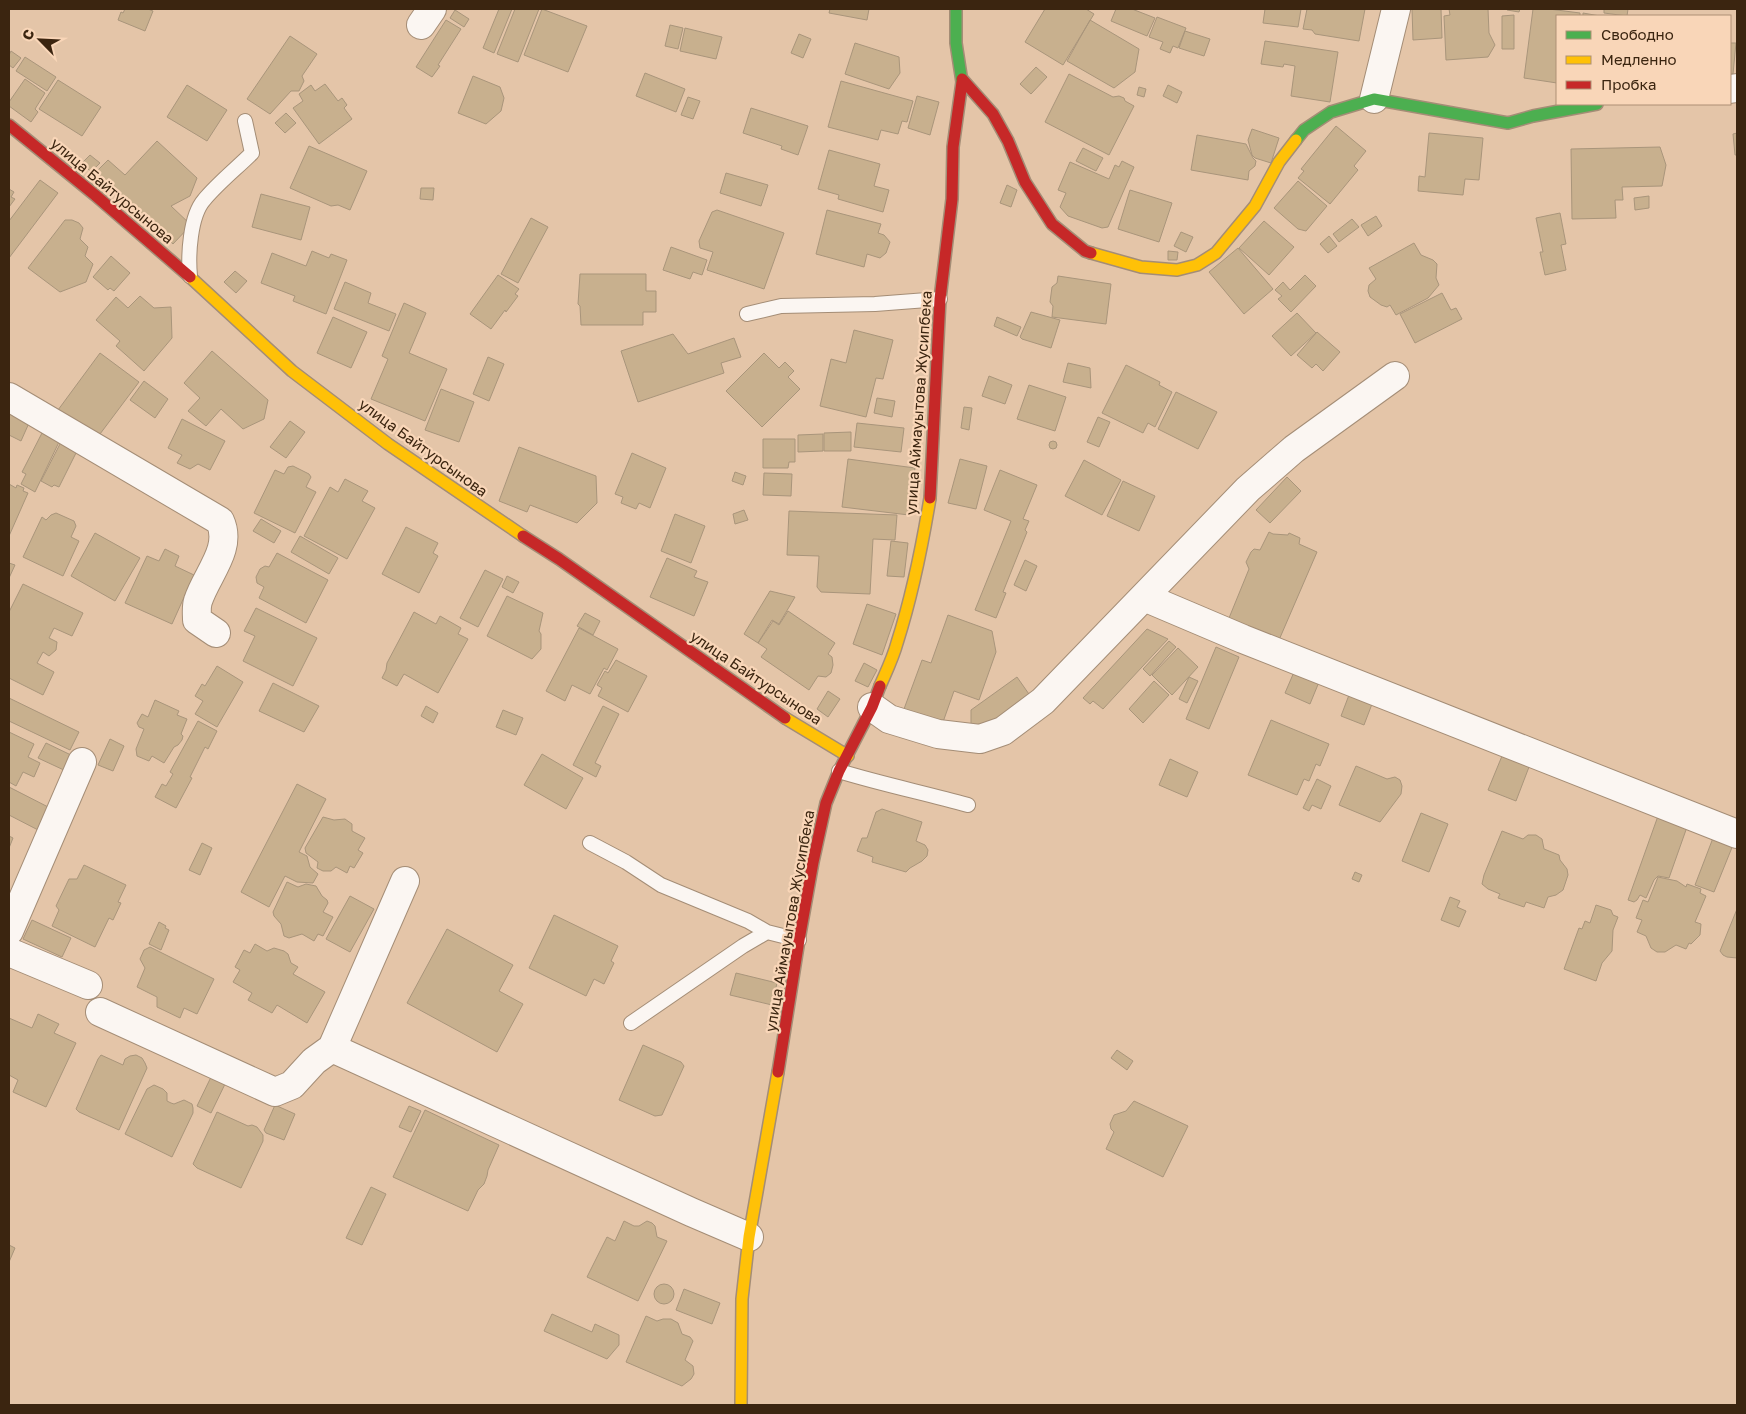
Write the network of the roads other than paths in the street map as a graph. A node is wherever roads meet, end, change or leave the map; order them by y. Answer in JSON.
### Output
{"nodes":[{"id":1,"x":956,"y":9,"type":"edge"},
{"id":2,"x":1396,"y":9,"type":"edge"},
{"id":3,"x":962,"y":79,"type":"junction"},
{"id":4,"x":1374,"y":99,"type":"junction"},
{"id":5,"x":1592,"y":105,"type":"edge"},
{"id":6,"x":245,"y":121,"type":"dead end"},
{"id":7,"x":9,"y":125,"type":"edge"},
{"id":8,"x":190,"y":276,"type":"junction"},
{"id":9,"x":940,"y":299,"type":"junction"},
{"id":10,"x":747,"y":314,"type":"dead end"},
{"id":11,"x":1395,"y":376,"type":"dead end"},
{"id":12,"x":9,"y":396,"type":"edge"},
{"id":13,"x":1144,"y":597,"type":"junction"},
{"id":14,"x":216,"y":633,"type":"dead end"},
{"id":15,"x":872,"y":707,"type":"junction"},
{"id":16,"x":848,"y":756,"type":"junction"},
{"id":17,"x":82,"y":762,"type":"dead end"},
{"id":18,"x":839,"y":771,"type":"junction"},
{"id":19,"x":968,"y":805,"type":"dead end"},
{"id":20,"x":1737,"y":834,"type":"edge"},
{"id":21,"x":590,"y":843,"type":"dead end"},
{"id":22,"x":405,"y":882,"type":"dead end"},
{"id":23,"x":9,"y":931,"type":"edge"},
{"id":24,"x":767,"y":932,"type":"junction"},
{"id":25,"x":799,"y":940,"type":"junction"},
{"id":26,"x":9,"y":952,"type":"edge"},
{"id":27,"x":88,"y":984,"type":"dead end"},
{"id":28,"x":100,"y":1012,"type":"dead end"},
{"id":29,"x":631,"y":1024,"type":"dead end"},
{"id":30,"x":332,"y":1048,"type":"junction"},
{"id":31,"x":749,"y":1237,"type":"junction"},
{"id":32,"x":741,"y":1405,"type":"edge"}],
"edges":[{"from":1,"to":3,"type":"street","name":"улица Аймауытова Жусипбека"},
{"from":2,"to":4,"type":"street"},
{"from":3,"to":4,"type":"street"},
{"from":3,"to":9,"type":"street","name":"улица Аймауытова Жусипбека"},
{"from":4,"to":5,"type":"street"},
{"from":6,"to":8,"type":"lane"},
{"from":7,"to":8,"type":"street","name":"улица Байтурсынова"},
{"from":8,"to":16,"type":"street","name":"улица Байтурсынова"},
{"from":9,"to":10,"type":"lane"},
{"from":9,"to":15,"type":"street","name":"улица Аймауытова Жусипбека"},
{"from":11,"to":13,"type":"street"},
{"from":12,"to":14,"type":"street"},
{"from":13,"to":15,"type":"street"},
{"from":13,"to":20,"type":"street"},
{"from":15,"to":16,"type":"street","name":"улица Аймауытова Жусипбека"},
{"from":16,"to":18,"type":"street","name":"улица Аймауытова Жусипбека"},
{"from":17,"to":23,"type":"street"},
{"from":18,"to":19,"type":"lane"},
{"from":18,"to":25,"type":"street","name":"улица Аймауытова Жусипбека"},
{"from":21,"to":24,"type":"lane"},
{"from":22,"to":30,"type":"street"},
{"from":24,"to":25,"type":"lane"},
{"from":24,"to":29,"type":"lane"},
{"from":25,"to":31,"type":"street","name":"улица Аймауытова Жусипбека"},
{"from":26,"to":27,"type":"street"},
{"from":28,"to":30,"type":"street"},
{"from":30,"to":31,"type":"street"},
{"from":31,"to":32,"type":"street","name":"улица Аймауытова Жусипбека"}]}
